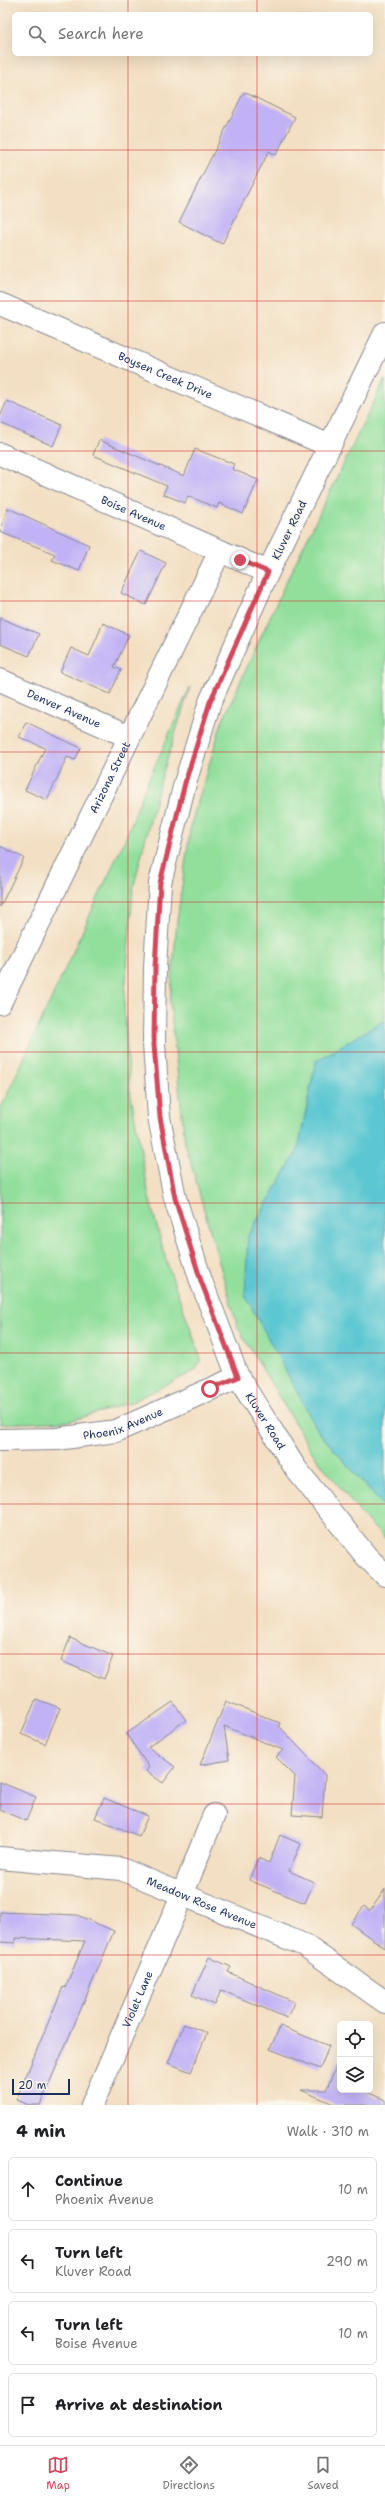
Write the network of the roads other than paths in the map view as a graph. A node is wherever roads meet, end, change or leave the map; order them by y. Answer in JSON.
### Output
{"nodes":[{"id":1,"x":0,"y":304,"type":"edge"},
{"id":2,"x":385,"y":333,"type":"edge"},
{"id":3,"x":330,"y":446,"type":"junction"},
{"id":4,"x":0,"y":454,"type":"edge"},
{"id":5,"x":220,"y":550,"type":"junction"},
{"id":6,"x":268,"y":572,"type":"junction"},
{"id":7,"x":0,"y":680,"type":"edge"},
{"id":8,"x":129,"y":737,"type":"junction"},
{"id":9,"x":0,"y":1003,"type":"edge"},
{"id":10,"x":238,"y":1377,"type":"junction"},
{"id":11,"x":0,"y":1440,"type":"edge"},
{"id":12,"x":385,"y":1574,"type":"edge"},
{"id":13,"x":214,"y":1815,"type":"dead end"},
{"id":14,"x":0,"y":1858,"type":"edge"},
{"id":15,"x":183,"y":1893,"type":"junction"},
{"id":16,"x":385,"y":2002,"type":"edge"},
{"id":17,"x":92,"y":2105,"type":"edge"}],
"edges":[{"from":1,"to":3,"type":"street","name":"Boysen Creek Drive"},
{"from":2,"to":3,"type":"street","name":"Kluver Road"},
{"from":3,"to":6,"type":"street","name":"Kluver Road"},
{"from":4,"to":5,"type":"street","name":"Boise Avenue"},
{"from":5,"to":6,"type":"street","name":"Boise Avenue"},
{"from":5,"to":8,"type":"street","name":"Arizona Street"},
{"from":6,"to":10,"type":"street","name":"Kluver Road"},
{"from":7,"to":8,"type":"street","name":"Denver Avenue"},
{"from":8,"to":9,"type":"street","name":"Arizona Street"},
{"from":10,"to":11,"type":"street","name":"Phoenix Avenue"},
{"from":10,"to":12,"type":"street","name":"Kluver Road"},
{"from":13,"to":15,"type":"street","name":"Violet Lane"},
{"from":14,"to":15,"type":"street","name":"Meadow Rose Avenue"},
{"from":15,"to":16,"type":"street","name":"Meadow Rose Avenue"},
{"from":15,"to":17,"type":"street","name":"Violet Lane"}]}
